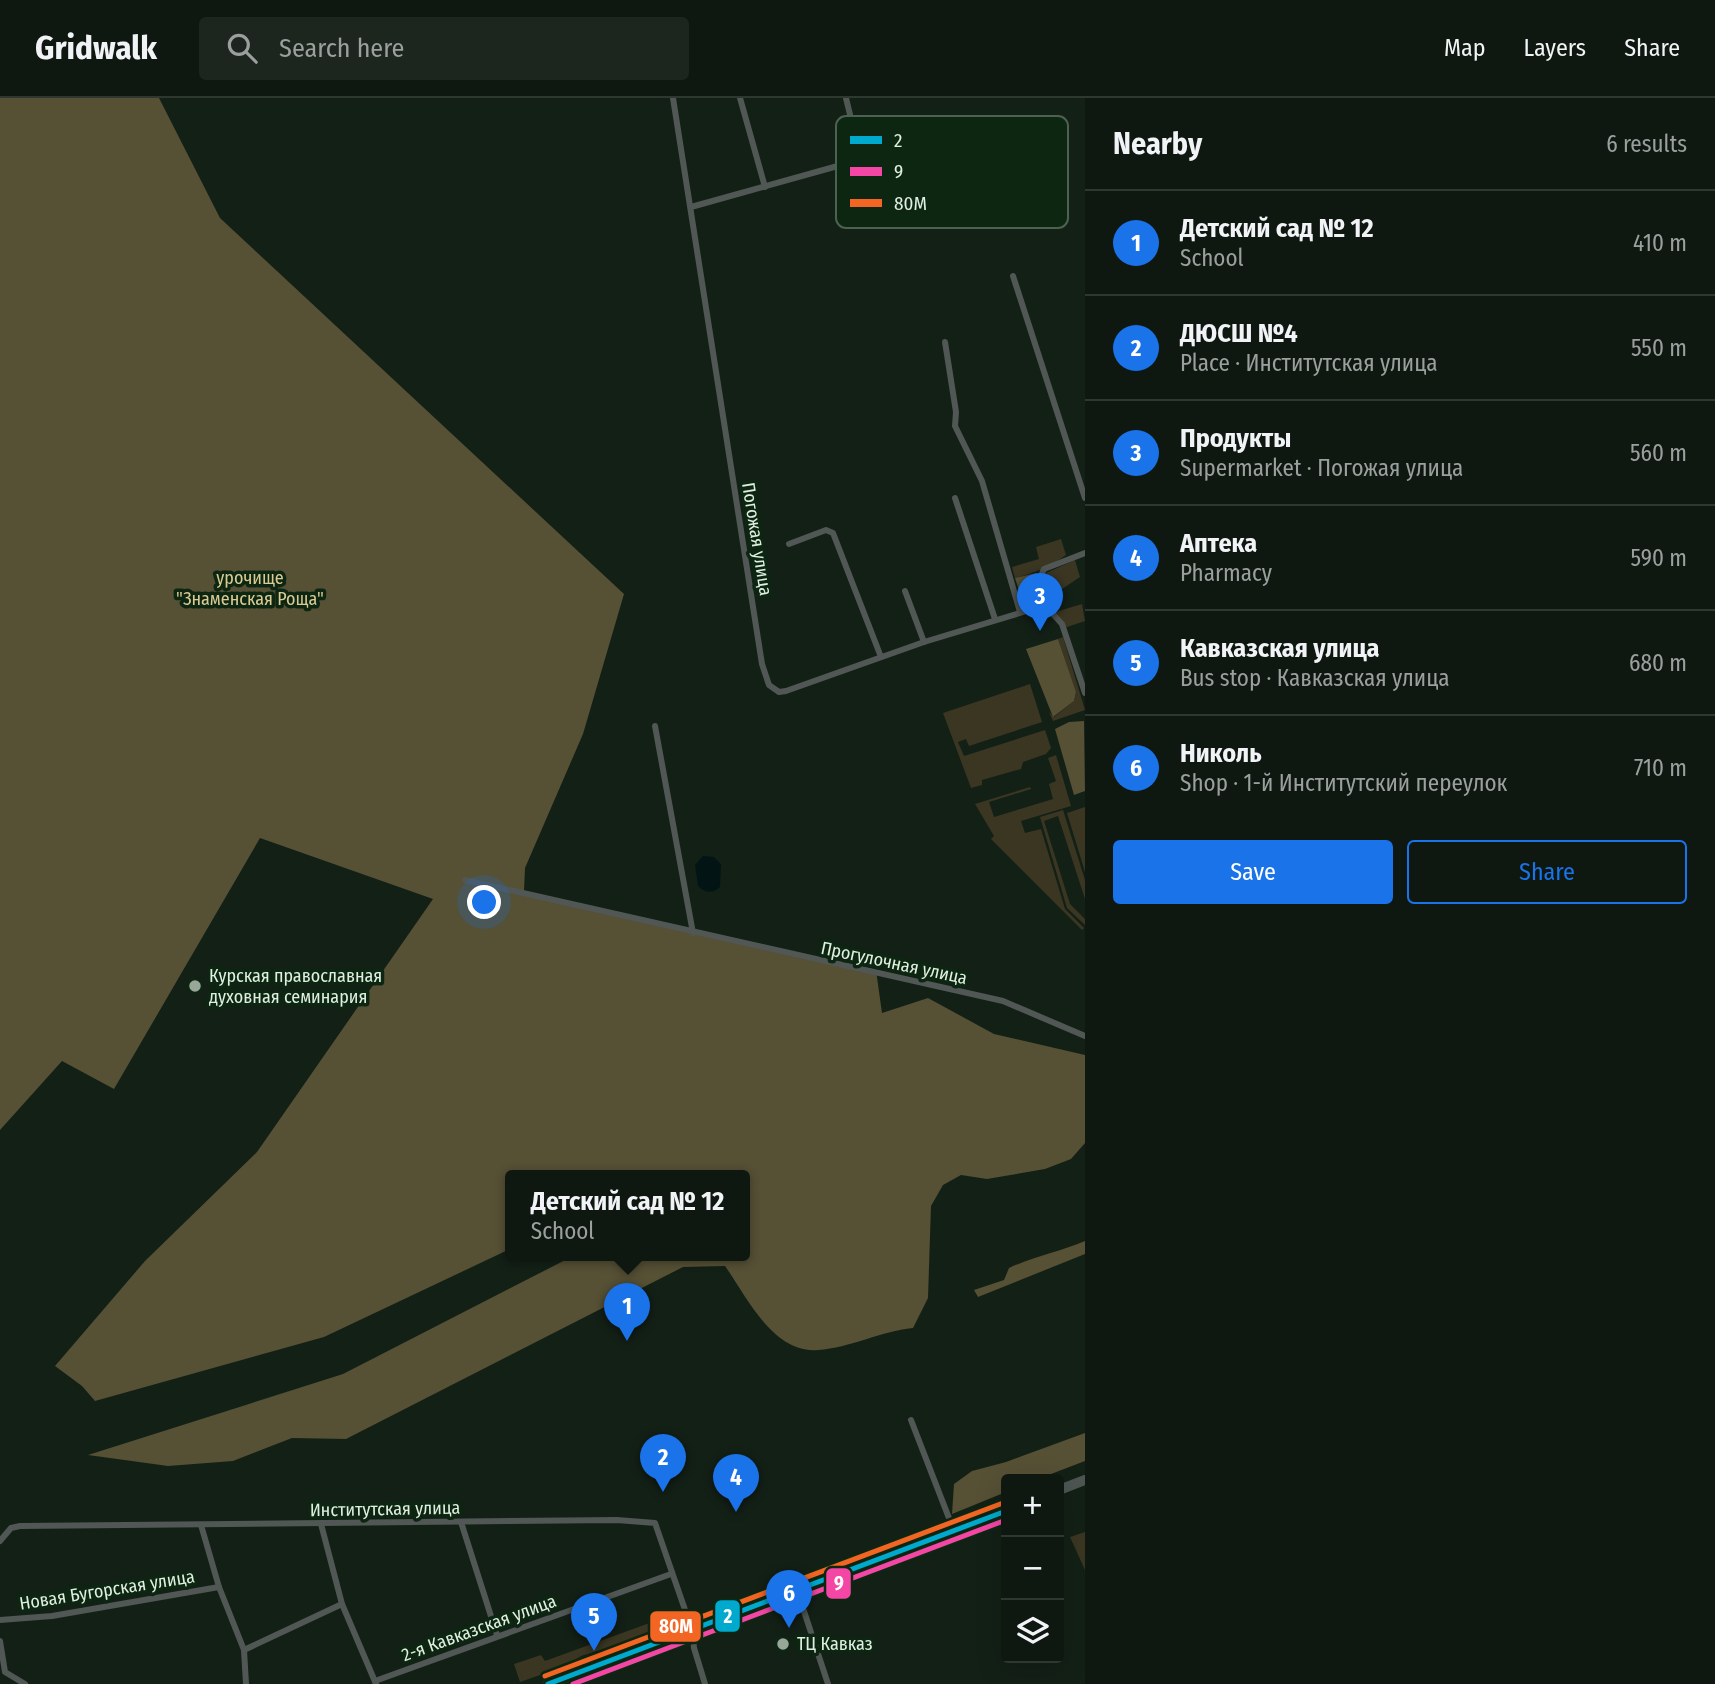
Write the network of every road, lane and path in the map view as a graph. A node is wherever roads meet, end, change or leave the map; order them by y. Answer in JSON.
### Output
{"nodes":[{"id":1,"x":673,"y":98,"type":"edge"},
{"id":2,"x":740,"y":98,"type":"edge"},
{"id":3,"x":846,"y":98,"type":"edge"},
{"id":4,"x":850,"y":116,"type":"edge"},
{"id":5,"x":836,"y":165,"type":"edge"},
{"id":6,"x":765,"y":187,"type":"junction"},
{"id":7,"x":691,"y":207,"type":"junction"},
{"id":8,"x":1013,"y":276,"type":"dead end"},
{"id":9,"x":945,"y":342,"type":"dead end"},
{"id":10,"x":955,"y":498,"type":"dead end"},
{"id":11,"x":1085,"y":498,"type":"edge"},
{"id":12,"x":789,"y":544,"type":"dead end"},
{"id":13,"x":1085,"y":553,"type":"edge"},
{"id":14,"x":905,"y":591,"type":"dead end"},
{"id":15,"x":1033,"y":609,"type":"junction"},
{"id":16,"x":1020,"y":612,"type":"junction"},
{"id":17,"x":995,"y":620,"type":"junction"},
{"id":18,"x":924,"y":642,"type":"junction"},
{"id":19,"x":881,"y":657,"type":"junction"},
{"id":20,"x":1085,"y":693,"type":"edge"},
{"id":21,"x":655,"y":726,"type":"dead end"},
{"id":22,"x":465,"y":880,"type":"dead end"},
{"id":23,"x":693,"y":933,"type":"junction"},
{"id":24,"x":1085,"y":1036,"type":"edge"},
{"id":25,"x":911,"y":1420,"type":"dead end"},
{"id":26,"x":1085,"y":1480,"type":"edge"},
{"id":27,"x":1064,"y":1488,"type":"edge"},
{"id":28,"x":1001,"y":1513,"type":"edge"},
{"id":29,"x":461,"y":1522,"type":"junction"},
{"id":30,"x":321,"y":1524,"type":"junction"},
{"id":31,"x":201,"y":1525,"type":"junction"},
{"id":32,"x":954,"y":1531,"type":"junction"},
{"id":33,"x":1,"y":1538,"type":"edge"},
{"id":34,"x":671,"y":1574,"type":"junction"},
{"id":35,"x":219,"y":1587,"type":"junction"},
{"id":36,"x":797,"y":1590,"type":"junction"},
{"id":37,"x":342,"y":1604,"type":"junction"},
{"id":38,"x":0,"y":1620,"type":"edge"},
{"id":39,"x":692,"y":1630,"type":"junction"},
{"id":40,"x":497,"y":1635,"type":"junction"},
{"id":41,"x":0,"y":1641,"type":"edge"},
{"id":42,"x":244,"y":1650,"type":"junction"},
{"id":43,"x":375,"y":1683,"type":"edge"},
{"id":44,"x":24,"y":1684,"type":"edge"},
{"id":45,"x":246,"y":1684,"type":"edge"},
{"id":46,"x":548,"y":1684,"type":"edge"},
{"id":47,"x":705,"y":1684,"type":"edge"},
{"id":48,"x":828,"y":1684,"type":"edge"}],
"edges":[{"from":1,"to":7,"type":"street","name":"Погожая улица"},
{"from":2,"to":6,"type":"street"},
{"from":3,"to":4,"type":"street"},
{"from":5,"to":6,"type":"street"},
{"from":6,"to":7,"type":"street"},
{"from":7,"to":19,"type":"street","name":"Погожая улица"},
{"from":8,"to":11,"type":"street"},
{"from":9,"to":16,"type":"street"},
{"from":10,"to":17,"type":"street"},
{"from":12,"to":19,"type":"street"},
{"from":13,"to":15,"type":"street"},
{"from":14,"to":18,"type":"street"},
{"from":15,"to":16,"type":"street","name":"Погожая улица"},
{"from":15,"to":20,"type":"street","name":"Погожая улица"},
{"from":16,"to":17,"type":"street","name":"Погожая улица"},
{"from":17,"to":18,"type":"street","name":"Погожая улица"},
{"from":18,"to":19,"type":"street","name":"Погожая улица"},
{"from":21,"to":23,"type":"street"},
{"from":22,"to":23,"type":"street","name":"Прогулочная улица"},
{"from":23,"to":24,"type":"street","name":"Прогулочная улица"},
{"from":25,"to":32,"type":"street"},
{"from":26,"to":27,"type":"main road"},
{"from":28,"to":32,"type":"main road"},
{"from":29,"to":30,"type":"street","name":"Институтская улица"},
{"from":29,"to":34,"type":"street","name":"Институтская улица"},
{"from":29,"to":40,"type":"street"},
{"from":30,"to":31,"type":"street","name":"Институтская улица"},
{"from":30,"to":37,"type":"street"},
{"from":31,"to":33,"type":"street","name":"Институтская улица"},
{"from":31,"to":35,"type":"street"},
{"from":32,"to":36,"type":"main road"},
{"from":34,"to":39,"type":"street","name":"Институтская улица"},
{"from":34,"to":40,"type":"street","name":"2-я Кавказская улица"},
{"from":35,"to":38,"type":"street","name":"Новая Бугорская улица"},
{"from":35,"to":42,"type":"street"},
{"from":36,"to":39,"type":"main road"},
{"from":36,"to":48,"type":"street"},
{"from":37,"to":42,"type":"street"},
{"from":37,"to":43,"type":"street"},
{"from":39,"to":46,"type":"main road"},
{"from":39,"to":47,"type":"street","name":"Институтская улица"},
{"from":40,"to":43,"type":"street","name":"2-я Кавказская улица"},
{"from":41,"to":44,"type":"street"},
{"from":42,"to":45,"type":"street"}]}
